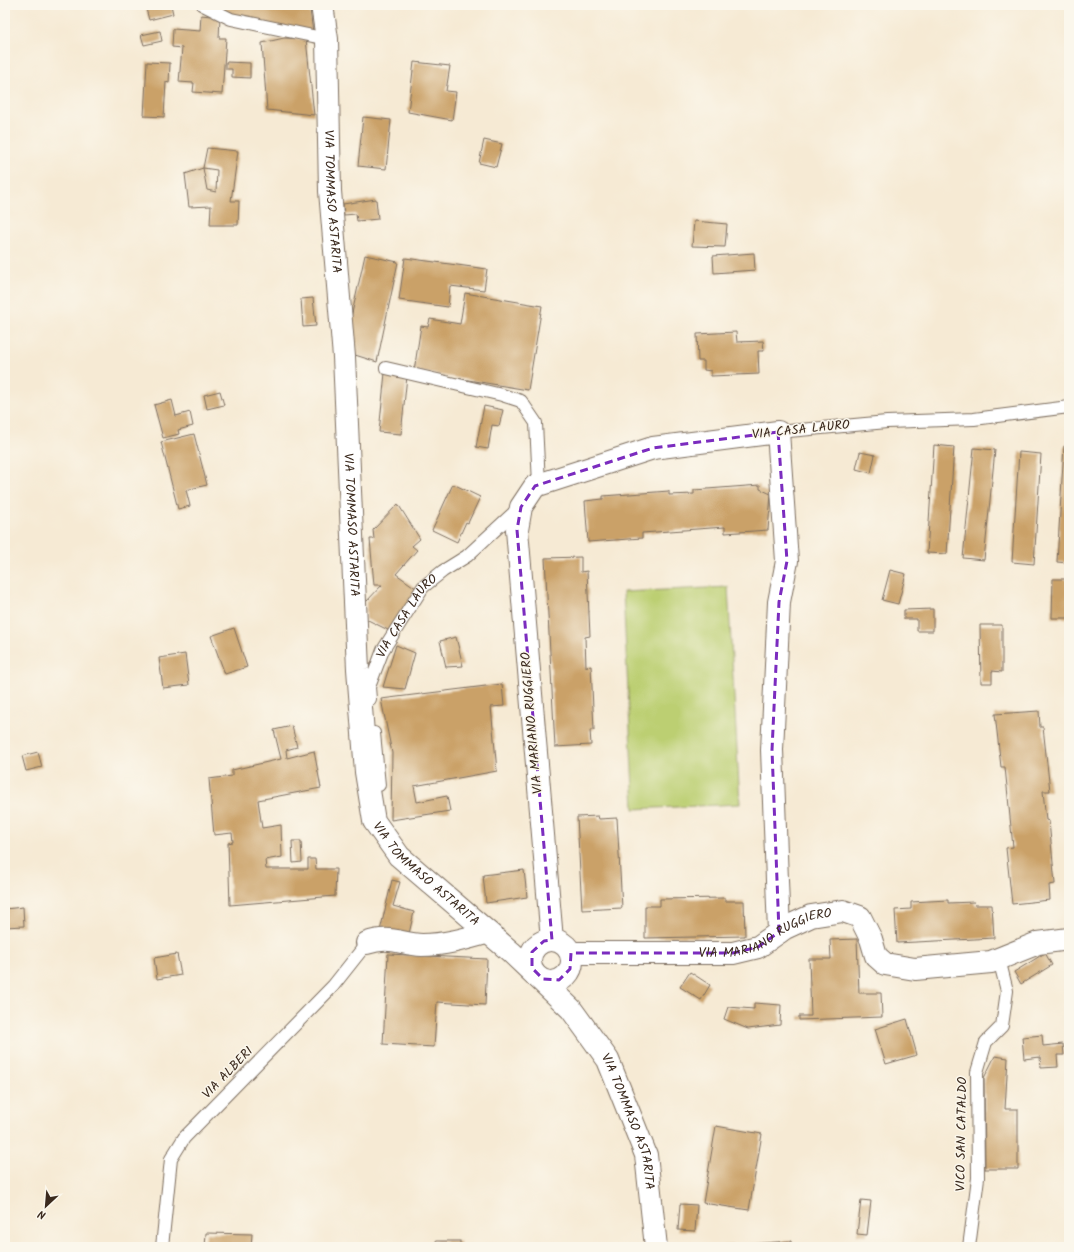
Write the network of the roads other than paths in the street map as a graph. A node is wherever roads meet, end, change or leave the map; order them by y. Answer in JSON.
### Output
{"nodes":[{"id":1,"x":203,"y":5,"type":"edge"},
{"id":2,"x":322,"y":5,"type":"edge"},
{"id":3,"x":327,"y":39,"type":"junction"},
{"id":4,"x":386,"y":368,"type":"dead end"},
{"id":5,"x":1069,"y":407,"type":"edge"},
{"id":6,"x":778,"y":432,"type":"junction"},
{"id":7,"x":539,"y":484,"type":"junction"},
{"id":8,"x":521,"y":507,"type":"junction"},
{"id":9,"x":368,"y":786,"type":"junction"},
{"id":10,"x":486,"y":932,"type":"junction"},
{"id":11,"x":779,"y":932,"type":"junction"},
{"id":12,"x":1069,"y":939,"type":"edge"},
{"id":13,"x":552,"y":940,"type":"junction"},
{"id":14,"x":367,"y":944,"type":"joint"},
{"id":15,"x":571,"y":953,"type":"junction"},
{"id":16,"x":999,"y":959,"type":"junction"},
{"id":17,"x":536,"y":975,"type":"junction"},
{"id":18,"x":162,"y":1247,"type":"edge"},
{"id":19,"x":656,"y":1247,"type":"edge"},
{"id":20,"x":969,"y":1247,"type":"edge"}],
"edges":[{"from":1,"to":3,"type":"lane"},
{"from":2,"to":3,"type":"street","name":"VIA TOMMASO ASTARITA"},
{"from":3,"to":9,"type":"street","name":"VIA TOMMASO ASTARITA"},
{"from":4,"to":7,"type":"lane"},
{"from":5,"to":6,"type":"lane","name":"VIA CASA LAURO"},
{"from":6,"to":7,"type":"street","name":"VIA CASA LAURO"},
{"from":6,"to":11,"type":"street"},
{"from":7,"to":8,"type":"street","name":"VIA CASA LAURO"},
{"from":8,"to":9,"type":"lane","name":"VIA CASA LAURO"},
{"from":8,"to":13,"type":"street","name":"VIA MARIANO RUGGIERO"},
{"from":9,"to":10,"type":"street","name":"VIA TOMMASO ASTARITA"},
{"from":10,"to":14,"type":"street"},
{"from":10,"to":17,"type":"street","name":"VIA TOMMASO ASTARITA"},
{"from":11,"to":15,"type":"street","name":"VIA MARIANO RUGGIERO"},
{"from":11,"to":16,"type":"street","name":"VIA MARIANO RUGGIERO"},
{"from":12,"to":16,"type":"street","name":"VIA MARIANO RUGGIERO"},
{"from":13,"to":15,"type":"street"},
{"from":13,"to":17,"type":"street"},
{"from":14,"to":18,"type":"lane","name":"VIA ALBERI"},
{"from":15,"to":17,"type":"street","name":"VIA TOMMASO ASTARITA"},
{"from":16,"to":20,"type":"lane","name":"VICO SAN CATALDO"},
{"from":17,"to":19,"type":"street","name":"VIA TOMMASO ASTARITA"}]}
